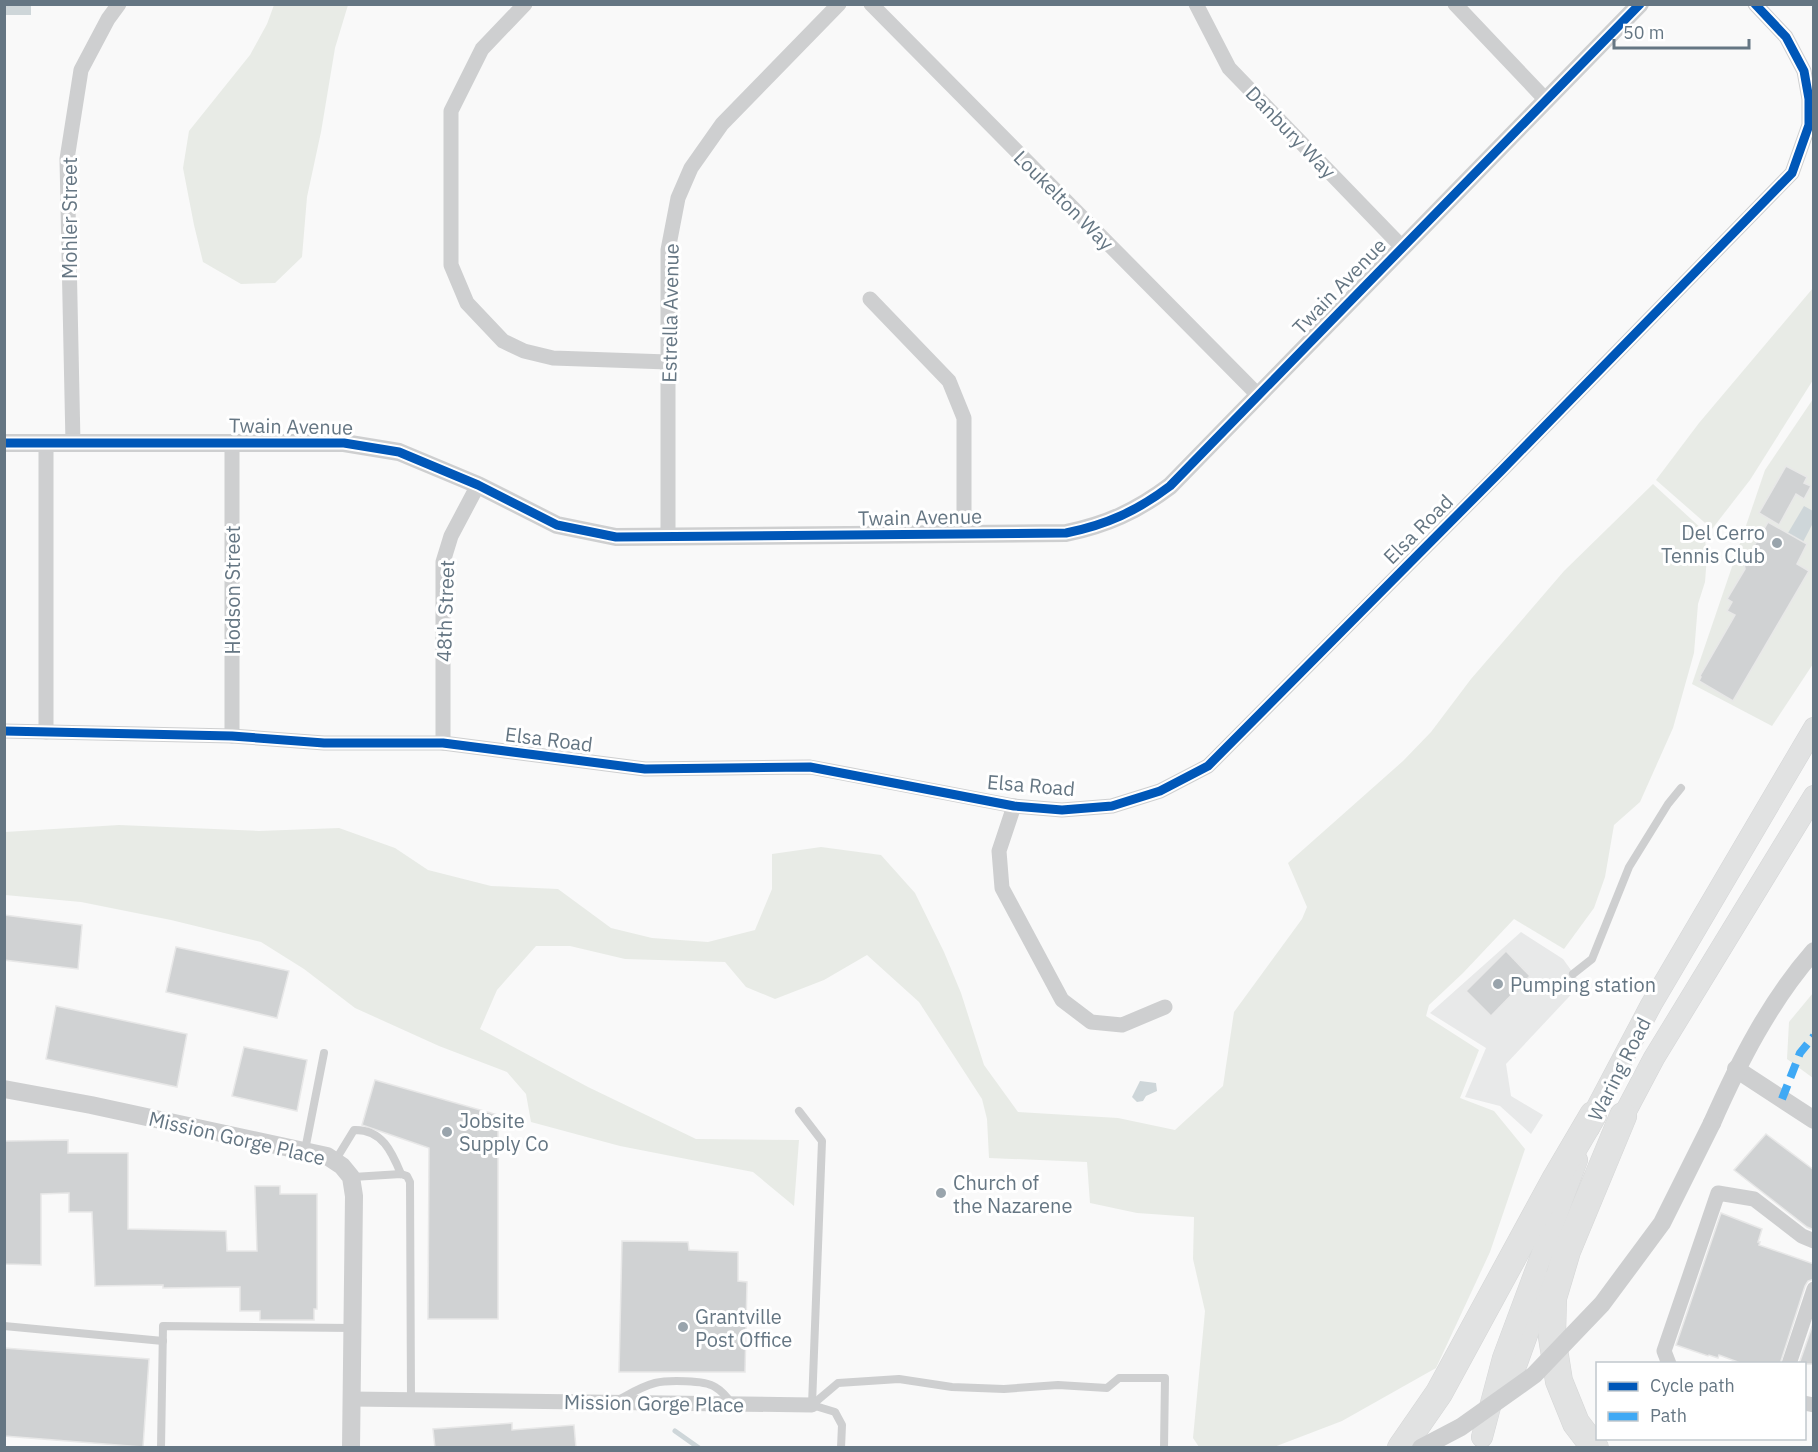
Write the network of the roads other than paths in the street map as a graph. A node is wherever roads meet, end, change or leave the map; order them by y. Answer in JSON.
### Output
{"nodes":[{"id":1,"x":119,"y":4,"type":"edge"},
{"id":2,"x":525,"y":4,"type":"edge"},
{"id":3,"x":839,"y":4,"type":"edge"},
{"id":4,"x":871,"y":4,"type":"edge"},
{"id":5,"x":1196,"y":4,"type":"edge"},
{"id":6,"x":1455,"y":4,"type":"edge"},
{"id":7,"x":1640,"y":4,"type":"edge"},
{"id":8,"x":1755,"y":4,"type":"edge"},
{"id":9,"x":1545,"y":99,"type":"junction"},
{"id":10,"x":1402,"y":247,"type":"junction"},
{"id":11,"x":870,"y":299,"type":"dead end"},
{"id":12,"x":668,"y":362,"type":"junction"},
{"id":13,"x":1258,"y":395,"type":"junction"},
{"id":14,"x":4,"y":443,"type":"edge"},
{"id":15,"x":46,"y":443,"type":"junction"},
{"id":16,"x":73,"y":443,"type":"junction"},
{"id":17,"x":232,"y":443,"type":"junction"},
{"id":18,"x":478,"y":485,"type":"junction"},
{"id":19,"x":964,"y":535,"type":"junction"},
{"id":20,"x":668,"y":537,"type":"junction"},
{"id":21,"x":1814,"y":728,"type":"edge"},
{"id":22,"x":4,"y":731,"type":"edge"},
{"id":23,"x":46,"y":732,"type":"junction"},
{"id":24,"x":232,"y":736,"type":"junction"},
{"id":25,"x":443,"y":743,"type":"junction"},
{"id":26,"x":1681,"y":788,"type":"dead end"},
{"id":27,"x":1814,"y":796,"type":"edge"},
{"id":28,"x":1014,"y":806,"type":"junction"},
{"id":29,"x":1814,"y":951,"type":"edge"},
{"id":30,"x":1572,"y":974,"type":"dead end"},
{"id":31,"x":1165,"y":1007,"type":"dead end"},
{"id":32,"x":324,"y":1053,"type":"dead end"},
{"id":33,"x":1736,"y":1069,"type":"junction"},
{"id":34,"x":4,"y":1089,"type":"edge"},
{"id":35,"x":800,"y":1111,"type":"dead end"},
{"id":36,"x":1593,"y":1115,"type":"junction"},
{"id":37,"x":1623,"y":1116,"type":"junction"},
{"id":38,"x":1814,"y":1120,"type":"edge"},
{"id":39,"x":305,"y":1152,"type":"junction"},
{"id":40,"x":335,"y":1161,"type":"junction"},
{"id":41,"x":401,"y":1174,"type":"junction"},
{"id":42,"x":351,"y":1177,"type":"junction"},
{"id":43,"x":1814,"y":1241,"type":"edge"},
{"id":44,"x":1814,"y":1289,"type":"edge"},
{"id":45,"x":4,"y":1326,"type":"edge"},
{"id":46,"x":352,"y":1328,"type":"junction"},
{"id":47,"x":163,"y":1341,"type":"junction"},
{"id":48,"x":1666,"y":1358,"type":"edge"},
{"id":49,"x":1790,"y":1362,"type":"edge"},
{"id":50,"x":351,"y":1399,"type":"junction"},
{"id":51,"x":411,"y":1399,"type":"junction"},
{"id":52,"x":614,"y":1402,"type":"junction"},
{"id":53,"x":732,"y":1404,"type":"junction"},
{"id":54,"x":812,"y":1405,"type":"junction"},
{"id":55,"x":1480,"y":1442,"type":"edge"},
{"id":56,"x":161,"y":1448,"type":"edge"},
{"id":57,"x":351,"y":1448,"type":"edge"},
{"id":58,"x":841,"y":1448,"type":"edge"},
{"id":59,"x":1164,"y":1448,"type":"edge"},
{"id":60,"x":1401,"y":1448,"type":"edge"},
{"id":61,"x":1421,"y":1448,"type":"edge"},
{"id":62,"x":1595,"y":1448,"type":"edge"}],
"edges":[{"from":1,"to":16,"type":"street","name":"Mohler Street"},
{"from":2,"to":12,"type":"street"},
{"from":3,"to":12,"type":"street","name":"Estrella Avenue"},
{"from":4,"to":13,"type":"street","name":"Loukelton Way"},
{"from":5,"to":10,"type":"street","name":"Danbury Way"},
{"from":6,"to":9,"type":"street"},
{"from":7,"to":9,"type":"street","name":"Twain Avenue"},
{"from":8,"to":28,"type":"street","name":"Elsa Road"},
{"from":9,"to":10,"type":"street","name":"Twain Avenue"},
{"from":10,"to":13,"type":"street","name":"Twain Avenue"},
{"from":11,"to":19,"type":"street"},
{"from":12,"to":20,"type":"street","name":"Estrella Avenue"},
{"from":13,"to":19,"type":"street","name":"Twain Avenue"},
{"from":14,"to":15,"type":"street","name":"Twain Avenue"},
{"from":15,"to":16,"type":"street","name":"Twain Avenue"},
{"from":15,"to":23,"type":"street"},
{"from":16,"to":17,"type":"street","name":"Twain Avenue"},
{"from":17,"to":18,"type":"street","name":"Twain Avenue"},
{"from":17,"to":24,"type":"street","name":"Hodson Street"},
{"from":18,"to":20,"type":"street","name":"Twain Avenue"},
{"from":18,"to":25,"type":"street","name":"48th Street"},
{"from":19,"to":20,"type":"street","name":"Twain Avenue"},
{"from":21,"to":36,"type":"main road","name":"Waring Road"},
{"from":22,"to":23,"type":"street","name":"Elsa Road"},
{"from":23,"to":24,"type":"street","name":"Elsa Road"},
{"from":24,"to":25,"type":"street","name":"Elsa Road"},
{"from":25,"to":28,"type":"street","name":"Elsa Road"},
{"from":26,"to":30,"type":"lane"},
{"from":27,"to":37,"type":"main road","name":"Waring Road"},
{"from":28,"to":31,"type":"street"},
{"from":29,"to":33,"type":"street"},
{"from":32,"to":39,"type":"lane"},
{"from":33,"to":38,"type":"street"},
{"from":33,"to":61,"type":"street","bridge":true},
{"from":34,"to":39,"type":"street","name":"Mission Gorge Place"},
{"from":35,"to":54,"type":"lane"},
{"from":36,"to":55,"type":"main road","name":"Waring Road"},
{"from":36,"to":60,"type":"highway"},
{"from":37,"to":55,"type":"main road","name":"Waring Road"},
{"from":37,"to":62,"type":"highway"},
{"from":39,"to":40,"type":"street","name":"Mission Gorge Place"},
{"from":40,"to":41,"type":"lane"},
{"from":40,"to":42,"type":"street","name":"Mission Gorge Place"},
{"from":41,"to":42,"type":"lane"},
{"from":41,"to":51,"type":"lane"},
{"from":42,"to":46,"type":"street"},
{"from":43,"to":48,"type":"street"},
{"from":44,"to":49,"type":"street"},
{"from":45,"to":47,"type":"lane"},
{"from":46,"to":47,"type":"lane"},
{"from":46,"to":50,"type":"street"},
{"from":47,"to":56,"type":"lane"},
{"from":50,"to":51,"type":"street","name":"Mission Gorge Place"},
{"from":50,"to":57,"type":"street"},
{"from":51,"to":52,"type":"street","name":"Mission Gorge Place"},
{"from":52,"to":53,"type":"street","name":"Mission Gorge Place"},
{"from":52,"to":53,"type":"lane"},
{"from":53,"to":54,"type":"street","name":"Mission Gorge Place"},
{"from":54,"to":58,"type":"lane"},
{"from":54,"to":59,"type":"lane"}]}
